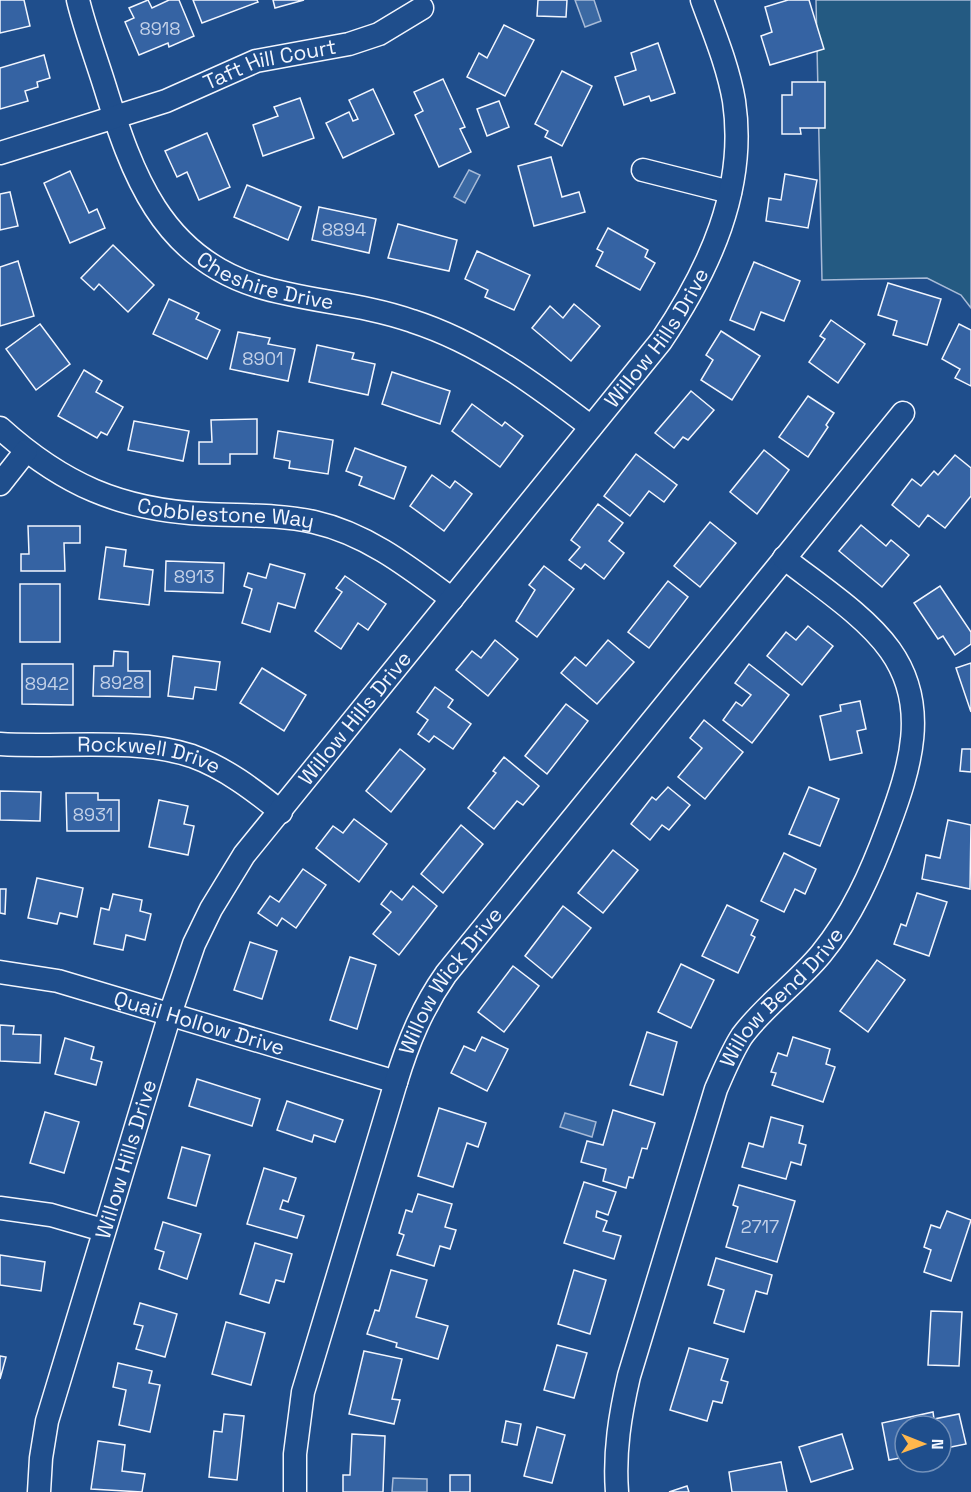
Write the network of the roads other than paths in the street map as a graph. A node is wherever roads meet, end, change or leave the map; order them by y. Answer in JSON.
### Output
{"nodes":[{"id":1,"x":78,"y":0,"type":"edge"},
{"id":2,"x":702,"y":0,"type":"edge"},
{"id":3,"x":422,"y":8,"type":"dead end"},
{"id":4,"x":114,"y":118,"type":"junction"},
{"id":5,"x":0,"y":153,"type":"edge"},
{"id":6,"x":643,"y":170,"type":"dead end"},
{"id":7,"x":730,"y":192,"type":"junction"},
{"id":8,"x":903,"y":413,"type":"dead end"},
{"id":9,"x":591,"y":427,"type":"junction"},
{"id":10,"x":0,"y":428,"type":"edge"},
{"id":11,"x":26,"y":451,"type":"junction"},
{"id":12,"x":0,"y":484,"type":"edge"},
{"id":13,"x":784,"y":558,"type":"junction"},
{"id":14,"x":452,"y":599,"type":"junction"},
{"id":15,"x":0,"y":744,"type":"edge"},
{"id":16,"x":281,"y":812,"type":"junction"},
{"id":17,"x":0,"y":972,"type":"edge"},
{"id":18,"x":170,"y":1014,"type":"junction"},
{"id":19,"x":396,"y":1082,"type":"junction"},
{"id":20,"x":0,"y":1208,"type":"edge"},
{"id":21,"x":104,"y":1230,"type":"junction"},
{"id":22,"x":39,"y":1492,"type":"edge"},
{"id":23,"x":295,"y":1492,"type":"edge"},
{"id":24,"x":617,"y":1492,"type":"edge"}],
"edges":[{"from":1,"to":4,"type":"street","name":"Cheshire Drive"},
{"from":2,"to":7,"type":"street","name":"Willow Hills Drive"},
{"from":3,"to":4,"type":"street","name":"Taft Hill Court"},
{"from":4,"to":5,"type":"street","name":"Taft Hill Court"},
{"from":4,"to":9,"type":"street","name":"Cheshire Drive"},
{"from":6,"to":7,"type":"street"},
{"from":7,"to":9,"type":"street","name":"Willow Hills Drive"},
{"from":8,"to":13,"type":"street","name":"Willow Wick Drive"},
{"from":9,"to":14,"type":"street","name":"Willow Hills Drive"},
{"from":10,"to":11,"type":"street","name":"Cobblestone Way"},
{"from":11,"to":12,"type":"street"},
{"from":11,"to":14,"type":"street","name":"Cobblestone Way"},
{"from":13,"to":19,"type":"street","name":"Willow Wick Drive"},
{"from":13,"to":24,"type":"street","name":"Willow Bend Drive"},
{"from":14,"to":16,"type":"street","name":"Willow Hills Drive"},
{"from":15,"to":16,"type":"street","name":"Rockwell Drive"},
{"from":16,"to":18,"type":"street","name":"Willow Hills Drive"},
{"from":17,"to":18,"type":"street","name":"Quail Hollow Drive"},
{"from":18,"to":19,"type":"street","name":"Quail Hollow Drive"},
{"from":18,"to":21,"type":"street","name":"Willow Hills Drive"},
{"from":19,"to":23,"type":"street","name":"Willow Wick Drive"},
{"from":20,"to":21,"type":"street"},
{"from":21,"to":22,"type":"street","name":"Willow Hills Drive"}]}
